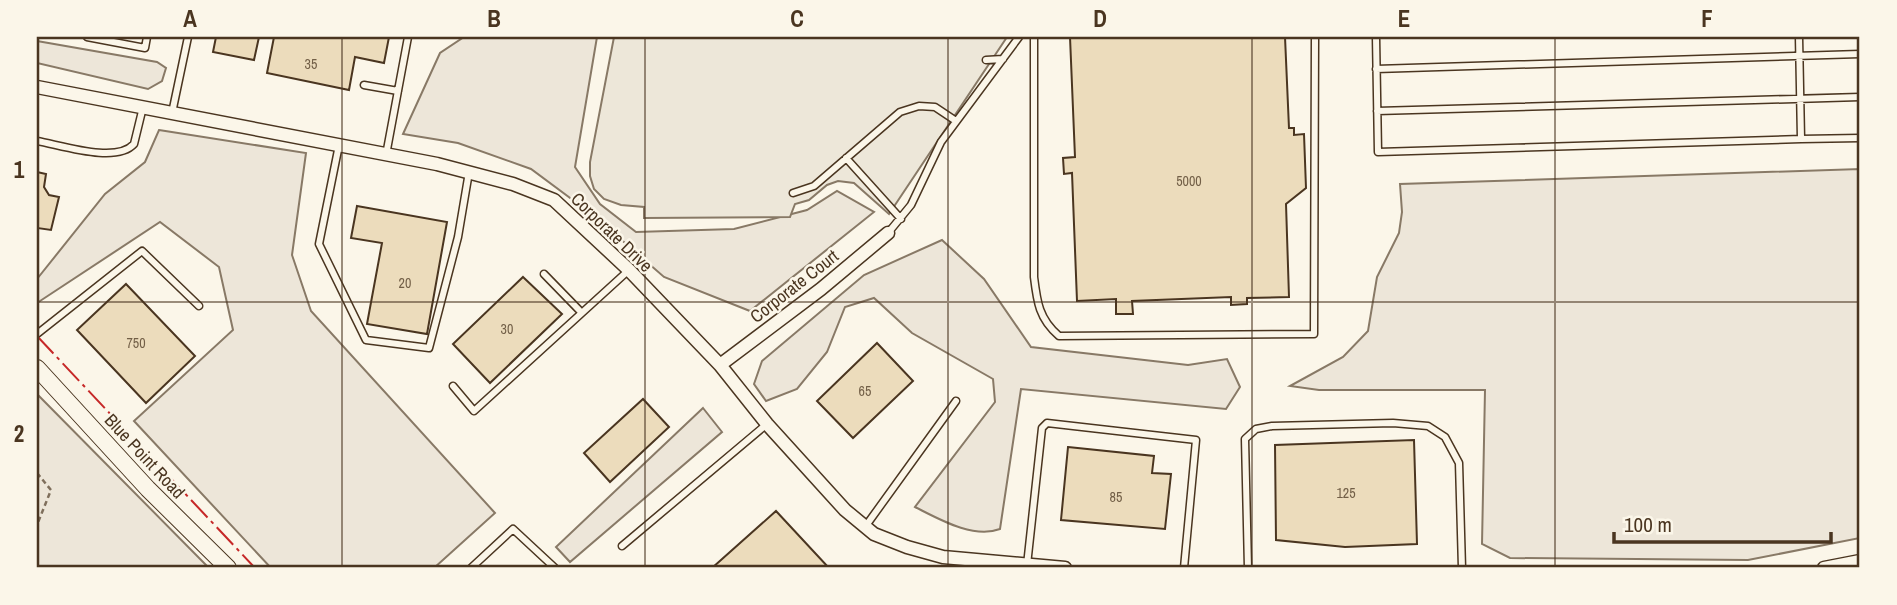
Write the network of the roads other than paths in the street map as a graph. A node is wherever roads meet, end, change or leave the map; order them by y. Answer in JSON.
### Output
{"nodes":[{"id":1,"x":87,"y":37,"type":"edge"},
{"id":2,"x":147,"y":37,"type":"edge"},
{"id":3,"x":188,"y":37,"type":"edge"},
{"id":4,"x":408,"y":37,"type":"edge"},
{"id":5,"x":1018,"y":37,"type":"edge"},
{"id":6,"x":1034,"y":37,"type":"edge"},
{"id":7,"x":1315,"y":37,"type":"edge"},
{"id":8,"x":1376,"y":37,"type":"edge"},
{"id":9,"x":1799,"y":37,"type":"edge"},
{"id":10,"x":1860,"y":54,"type":"edge"},
{"id":11,"x":1800,"y":57,"type":"junction"},
{"id":12,"x":1003,"y":59,"type":"junction"},
{"id":13,"x":986,"y":60,"type":"dead end"},
{"id":14,"x":1376,"y":69,"type":"junction"},
{"id":15,"x":364,"y":85,"type":"dead end"},
{"id":16,"x":37,"y":87,"type":"edge"},
{"id":17,"x":398,"y":91,"type":"junction"},
{"id":18,"x":1860,"y":97,"type":"edge"},
{"id":19,"x":1800,"y":99,"type":"junction"},
{"id":20,"x":143,"y":107,"type":"junction"},
{"id":21,"x":1377,"y":111,"type":"junction"},
{"id":22,"x":172,"y":113,"type":"junction"},
{"id":23,"x":956,"y":121,"type":"junction"},
{"id":24,"x":1860,"y":138,"type":"edge"},
{"id":25,"x":1801,"y":139,"type":"junction"},
{"id":26,"x":37,"y":141,"type":"edge"},
{"id":27,"x":339,"y":145,"type":"junction"},
{"id":28,"x":386,"y":155,"type":"junction"},
{"id":29,"x":846,"y":158,"type":"junction"},
{"id":30,"x":468,"y":172,"type":"junction"},
{"id":31,"x":793,"y":193,"type":"dead end"},
{"id":32,"x":901,"y":219,"type":"junction"},
{"id":33,"x":888,"y":233,"type":"joint"},
{"id":34,"x":629,"y":271,"type":"junction"},
{"id":35,"x":544,"y":274,"type":"dead end"},
{"id":36,"x":199,"y":306,"type":"dead end"},
{"id":37,"x":581,"y":312,"type":"junction"},
{"id":38,"x":37,"y":334,"type":"edge"},
{"id":39,"x":720,"y":365,"type":"junction"},
{"id":40,"x":37,"y":368,"type":"edge"},
{"id":41,"x":453,"y":386,"type":"dead end"},
{"id":42,"x":956,"y":401,"type":"dead end"},
{"id":43,"x":767,"y":424,"type":"junction"},
{"id":44,"x":865,"y":527,"type":"junction"},
{"id":45,"x":622,"y":545,"type":"dead end"},
{"id":46,"x":1860,"y":561,"type":"edge"},
{"id":47,"x":1027,"y":565,"type":"junction"},
{"id":48,"x":228,"y":568,"type":"edge"},
{"id":49,"x":471,"y":568,"type":"edge"},
{"id":50,"x":555,"y":568,"type":"edge"},
{"id":51,"x":1065,"y":568,"type":"edge"},
{"id":52,"x":1184,"y":568,"type":"edge"},
{"id":53,"x":1248,"y":568,"type":"edge"},
{"id":54,"x":1462,"y":568,"type":"edge"},
{"id":55,"x":1824,"y":568,"type":"edge"}],
"edges":[{"from":1,"to":2,"type":"lane"},
{"from":3,"to":22,"type":"lane"},
{"from":4,"to":17,"type":"lane"},
{"from":5,"to":12,"type":"lane"},
{"from":6,"to":7,"type":"lane"},
{"from":8,"to":14,"type":"lane"},
{"from":9,"to":11,"type":"lane"},
{"from":10,"to":11,"type":"lane"},
{"from":11,"to":14,"type":"lane"},
{"from":11,"to":19,"type":"lane"},
{"from":12,"to":13,"type":"lane"},
{"from":12,"to":23,"type":"lane"},
{"from":14,"to":21,"type":"lane"},
{"from":15,"to":17,"type":"lane"},
{"from":16,"to":20,"type":"street","name":"Corporate Drive"},
{"from":17,"to":28,"type":"lane"},
{"from":18,"to":19,"type":"lane"},
{"from":19,"to":21,"type":"lane"},
{"from":19,"to":25,"type":"lane"},
{"from":20,"to":22,"type":"street","name":"Corporate Drive"},
{"from":20,"to":26,"type":"lane"},
{"from":21,"to":25,"type":"lane"},
{"from":22,"to":27,"type":"street","name":"Corporate Drive"},
{"from":23,"to":29,"type":"lane"},
{"from":23,"to":32,"type":"lane"},
{"from":24,"to":25,"type":"lane"},
{"from":27,"to":28,"type":"street","name":"Corporate Drive"},
{"from":27,"to":30,"type":"lane"},
{"from":28,"to":30,"type":"street","name":"Corporate Drive"},
{"from":29,"to":31,"type":"lane"},
{"from":29,"to":32,"type":"lane"},
{"from":30,"to":34,"type":"street","name":"Corporate Drive"},
{"from":32,"to":33,"type":"lane"},
{"from":33,"to":39,"type":"street","name":"Corporate Court"},
{"from":34,"to":37,"type":"lane"},
{"from":34,"to":39,"type":"street","name":"Corporate Drive"},
{"from":35,"to":37,"type":"lane"},
{"from":36,"to":38,"type":"lane"},
{"from":37,"to":41,"type":"lane"},
{"from":39,"to":43,"type":"street","name":"Corporate Drive"},
{"from":40,"to":48,"type":"street","name":"Blue Point Road"},
{"from":42,"to":44,"type":"lane"},
{"from":43,"to":44,"type":"street","name":"Corporate Drive"},
{"from":43,"to":45,"type":"lane"},
{"from":44,"to":47,"type":"street","name":"Corporate Drive"},
{"from":46,"to":55,"type":"street"},
{"from":47,"to":51,"type":"street","name":"Corporate Drive"},
{"from":47,"to":52,"type":"lane"},
{"from":49,"to":50,"type":"lane"},
{"from":53,"to":54,"type":"lane"}]}
